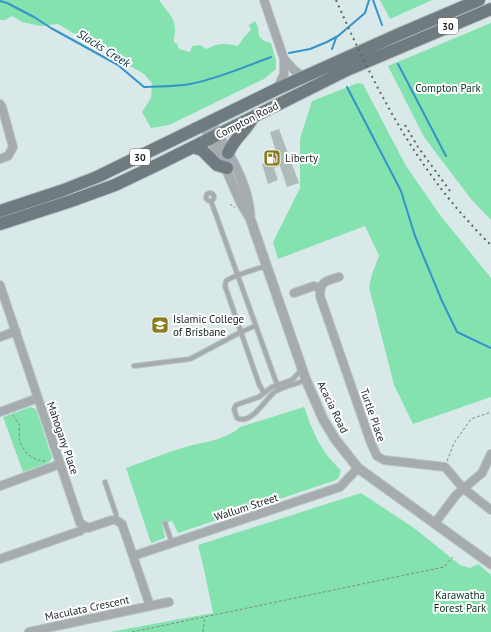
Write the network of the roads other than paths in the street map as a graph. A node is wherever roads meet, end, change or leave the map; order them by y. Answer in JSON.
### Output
{"nodes":[{"id":1,"x":264,"y":0,"type":"edge"},
{"id":2,"x":474,"y":2,"type":"edge"},
{"id":3,"x":491,"y":9,"type":"edge"},
{"id":4,"x":284,"y":59,"type":"junction"},
{"id":5,"x":305,"y":77,"type":"junction"},
{"id":6,"x":277,"y":89,"type":"junction"},
{"id":7,"x":0,"y":104,"type":"edge"},
{"id":8,"x":253,"y":116,"type":"junction"},
{"id":9,"x":207,"y":123,"type":"junction"},
{"id":10,"x":214,"y":136,"type":"junction"},
{"id":11,"x":193,"y":147,"type":"junction"},
{"id":12,"x":228,"y":153,"type":"junction"},
{"id":13,"x":0,"y":159,"type":"edge"},
{"id":14,"x":226,"y":168,"type":"junction"},
{"id":15,"x":211,"y":201,"type":"dead end"},
{"id":16,"x":0,"y":211,"type":"edge"},
{"id":17,"x":250,"y":218,"type":"junction"},
{"id":18,"x":0,"y":224,"type":"edge"},
{"id":19,"x":267,"y":266,"type":"junction"},
{"id":20,"x":237,"y":276,"type":"junction"},
{"id":21,"x":339,"y":277,"type":"dead end"},
{"id":22,"x":0,"y":285,"type":"edge"},
{"id":23,"x":320,"y":288,"type":"junction"},
{"id":24,"x":294,"y":293,"type":"dead end"},
{"id":25,"x":256,"y":326,"type":"junction"},
{"id":26,"x":16,"y":332,"type":"junction"},
{"id":27,"x":241,"y":332,"type":"junction"},
{"id":28,"x":0,"y":337,"type":"edge"},
{"id":29,"x":134,"y":366,"type":"dead end"},
{"id":30,"x":302,"y":369,"type":"junction"},
{"id":31,"x":306,"y":380,"type":"junction"},
{"id":32,"x":278,"y":388,"type":"junction"},
{"id":33,"x":264,"y":393,"type":"junction"},
{"id":34,"x":38,"y":398,"type":"junction"},
{"id":35,"x":4,"y":410,"type":"edge"},
{"id":36,"x":491,"y":454,"type":"edge"},
{"id":37,"x":60,"y":464,"type":"junction"},
{"id":38,"x":358,"y":468,"type":"junction"},
{"id":39,"x":105,"y":482,"type":"dead end"},
{"id":40,"x":0,"y":486,"type":"edge"},
{"id":41,"x":463,"y":488,"type":"junction"},
{"id":42,"x":491,"y":510,"type":"edge"},
{"id":43,"x":116,"y":520,"type":"junction"},
{"id":44,"x":166,"y":523,"type":"dead end"},
{"id":45,"x":435,"y":523,"type":"junction"},
{"id":46,"x":85,"y":527,"type":"junction"},
{"id":47,"x":172,"y":543,"type":"junction"},
{"id":48,"x":133,"y":556,"type":"junction"},
{"id":49,"x":0,"y":559,"type":"edge"},
{"id":50,"x":491,"y":564,"type":"edge"},
{"id":51,"x":170,"y":602,"type":"dead end"},
{"id":52,"x":150,"y":606,"type":"junction"},
{"id":53,"x":29,"y":632,"type":"edge"}],
"edges":[{"from":1,"to":4,"type":"street"},
{"from":2,"to":3,"type":"main road"},
{"from":2,"to":5,"type":"main road","name":"Compton Road","number":"30"},
{"from":3,"to":8,"type":"main road","name":"Compton Road","number":"30"},
{"from":4,"to":5,"type":"street"},
{"from":4,"to":6,"type":"street"},
{"from":5,"to":6,"type":"main road","name":"Compton Road","number":"30"},
{"from":6,"to":9,"type":"main road","name":"Compton Road","number":"30"},
{"from":7,"to":13,"type":"street"},
{"from":8,"to":10,"type":"main road","name":"Compton Road","number":"30"},
{"from":8,"to":12,"type":"main road"},
{"from":9,"to":10,"type":"street","name":"Acacia Road"},
{"from":9,"to":16,"type":"main road","name":"Compton Road","number":"30"},
{"from":10,"to":11,"type":"main road","name":"Compton Road","number":"30"},
{"from":10,"to":12,"type":"street","name":"Acacia Road"},
{"from":10,"to":14,"type":"street","name":"Acacia Road"},
{"from":11,"to":14,"type":"main road"},
{"from":11,"to":18,"type":"main road","name":"Compton Road","number":"30"},
{"from":12,"to":17,"type":"street","name":"Acacia Road"},
{"from":14,"to":17,"type":"street","name":"Acacia Road"},
{"from":15,"to":20,"type":"lane"},
{"from":17,"to":19,"type":"street","name":"Acacia Road"},
{"from":19,"to":20,"type":"lane"},
{"from":19,"to":30,"type":"street","name":"Acacia Road"},
{"from":20,"to":25,"type":"lane"},
{"from":20,"to":27,"type":"lane"},
{"from":21,"to":23,"type":"street"},
{"from":22,"to":26,"type":"street","name":"Mahogany Place"},
{"from":23,"to":24,"type":"street"},
{"from":23,"to":41,"type":"street","name":"Turtle Place"},
{"from":25,"to":27,"type":"lane"},
{"from":25,"to":32,"type":"lane"},
{"from":26,"to":28,"type":"street"},
{"from":26,"to":34,"type":"street","name":"Mahogany Place"},
{"from":27,"to":29,"type":"lane"},
{"from":27,"to":33,"type":"lane"},
{"from":30,"to":31,"type":"street","name":"Acacia Road"},
{"from":30,"to":32,"type":"lane"},
{"from":31,"to":32,"type":"lane"},
{"from":31,"to":38,"type":"street","name":"Acacia Road"},
{"from":32,"to":33,"type":"lane"},
{"from":32,"to":33,"type":"lane"},
{"from":34,"to":35,"type":"street"},
{"from":34,"to":37,"type":"street","name":"Mahogany Place"},
{"from":36,"to":41,"type":"street"},
{"from":37,"to":40,"type":"street"},
{"from":37,"to":46,"type":"street","name":"Mahogany Place"},
{"from":38,"to":45,"type":"street","name":"Acacia Road"},
{"from":38,"to":47,"type":"street","name":"Wallum Street"},
{"from":39,"to":43,"type":"lane"},
{"from":41,"to":42,"type":"street"},
{"from":41,"to":45,"type":"street"},
{"from":43,"to":46,"type":"street"},
{"from":43,"to":48,"type":"street"},
{"from":44,"to":47,"type":"lane"},
{"from":45,"to":50,"type":"street","name":"Acacia Road"},
{"from":46,"to":49,"type":"street"},
{"from":47,"to":48,"type":"street","name":"Wallum Street"},
{"from":48,"to":52,"type":"street"},
{"from":51,"to":52,"type":"street","name":"Maculata Crescent"},
{"from":52,"to":53,"type":"street","name":"Maculata Crescent"}]}
